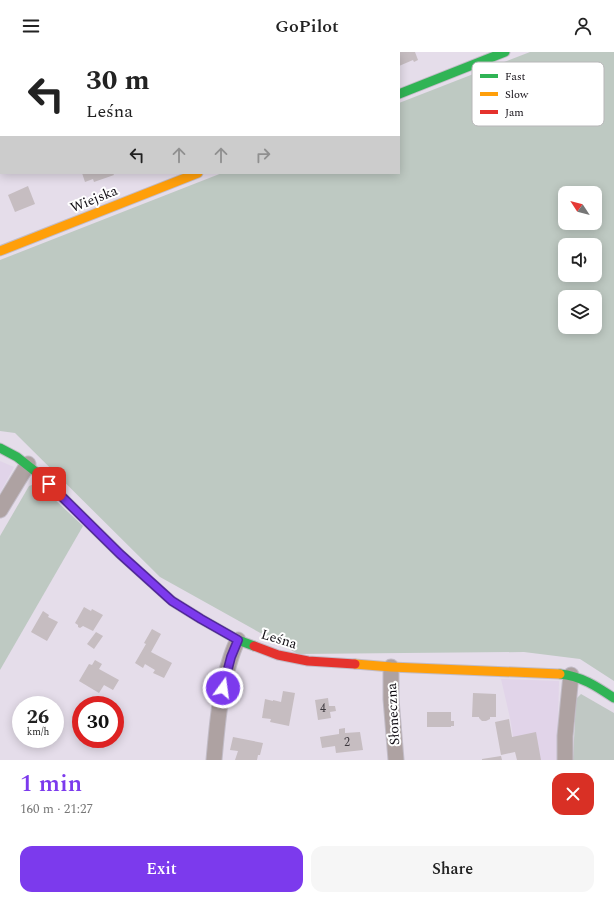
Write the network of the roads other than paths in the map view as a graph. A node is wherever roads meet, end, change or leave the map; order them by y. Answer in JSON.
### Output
{"nodes":[{"id":1,"x":505,"y":52,"type":"edge"},
{"id":2,"x":480,"y":62,"type":"edge"},
{"id":3,"x":472,"y":65,"type":"edge"},
{"id":4,"x":400,"y":94,"type":"edge"},
{"id":5,"x":195,"y":174,"type":"edge"},
{"id":6,"x":0,"y":251,"type":"edge"},
{"id":7,"x":0,"y":448,"type":"edge"},
{"id":8,"x":28,"y":464,"type":"junction"},
{"id":9,"x":0,"y":510,"type":"edge"},
{"id":10,"x":238,"y":640,"type":"junction"},
{"id":11,"x":392,"y":667,"type":"junction"},
{"id":12,"x":571,"y":675,"type":"junction"},
{"id":13,"x":614,"y":698,"type":"edge"},
{"id":14,"x":214,"y":760,"type":"edge"},
{"id":15,"x":396,"y":760,"type":"edge"},
{"id":16,"x":565,"y":760,"type":"edge"}],
"edges":[{"from":1,"to":2,"type":"street"},
{"from":3,"to":4,"type":"street"},
{"from":5,"to":6,"type":"street","name":"Wiejska"},
{"from":7,"to":8,"type":"street","name":"Leśna"},
{"from":8,"to":9,"type":"street"},
{"from":8,"to":10,"type":"street","name":"Leśna"},
{"from":10,"to":11,"type":"street","name":"Leśna"},
{"from":10,"to":14,"type":"street"},
{"from":11,"to":12,"type":"street","name":"Leśna"},
{"from":11,"to":15,"type":"street","name":"Słoneczna"},
{"from":12,"to":13,"type":"street","name":"Leśna"},
{"from":12,"to":16,"type":"street"}]}
